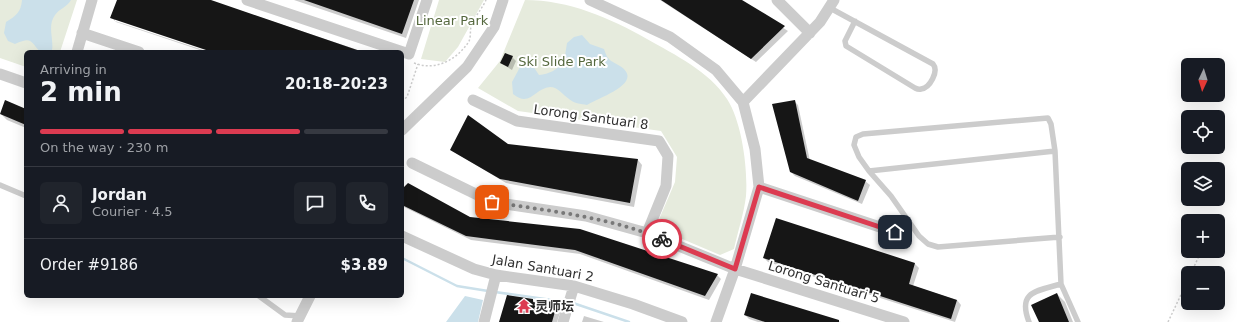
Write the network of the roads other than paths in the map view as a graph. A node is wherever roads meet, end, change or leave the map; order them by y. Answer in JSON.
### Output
{"nodes":[{"id":1,"x":92,"y":0,"type":"edge"},
{"id":2,"x":247,"y":0,"type":"edge"},
{"id":3,"x":427,"y":0,"type":"edge"},
{"id":4,"x":503,"y":0,"type":"edge"},
{"id":5,"x":590,"y":0,"type":"edge"},
{"id":6,"x":777,"y":0,"type":"edge"},
{"id":7,"x":832,"y":4,"type":"edge"},
{"id":8,"x":855,"y":21,"type":"junction"},
{"id":9,"x":82,"y":33,"type":"junction"},
{"id":10,"x":810,"y":33,"type":"junction"},
{"id":11,"x":77,"y":50,"type":"edge"},
{"id":12,"x":133,"y":50,"type":"edge"},
{"id":13,"x":397,"y":50,"type":"edge"},
{"id":14,"x":404,"y":52,"type":"edge"},
{"id":15,"x":0,"y":74,"type":"edge"},
{"id":16,"x":24,"y":82,"type":"edge"},
{"id":17,"x":473,"y":100,"type":"dead end"},
{"id":18,"x":743,"y":102,"type":"junction"},
{"id":19,"x":404,"y":128,"type":"edge"},
{"id":20,"x":1055,"y":151,"type":"junction"},
{"id":21,"x":412,"y":164,"type":"dead end"},
{"id":22,"x":869,"y":171,"type":"junction"},
{"id":23,"x":0,"y":185,"type":"edge"},
{"id":24,"x":759,"y":187,"type":"junction"},
{"id":25,"x":24,"y":195,"type":"edge"},
{"id":26,"x":895,"y":232,"type":"dead end"},
{"id":27,"x":647,"y":233,"type":"junction"},
{"id":28,"x":404,"y":237,"type":"edge"},
{"id":29,"x":1060,"y":237,"type":"junction"},
{"id":30,"x":735,"y":269,"type":"junction"},
{"id":31,"x":495,"y":278,"type":"junction"},
{"id":32,"x":1061,"y":284,"type":"junction"},
{"id":33,"x":573,"y":289,"type":"junction"},
{"id":34,"x":262,"y":298,"type":"edge"},
{"id":35,"x":309,"y":298,"type":"edge"},
{"id":36,"x":299,"y":319,"type":"edge"},
{"id":37,"x":717,"y":321,"type":"edge"},
{"id":38,"x":484,"y":322,"type":"edge"},
{"id":39,"x":563,"y":322,"type":"edge"},
{"id":40,"x":682,"y":322,"type":"edge"},
{"id":41,"x":904,"y":322,"type":"edge"},
{"id":42,"x":1029,"y":322,"type":"edge"},
{"id":43,"x":1078,"y":322,"type":"edge"}],
"edges":[{"from":1,"to":9,"type":"street"},
{"from":2,"to":13,"type":"street"},
{"from":3,"to":14,"type":"street"},
{"from":4,"to":19,"type":"street"},
{"from":5,"to":18,"type":"street"},
{"from":6,"to":10,"type":"street"},
{"from":7,"to":8,"type":"lane"},
{"from":7,"to":10,"type":"street"},
{"from":8,"to":8,"type":"lane"},
{"from":9,"to":11,"type":"street"},
{"from":9,"to":12,"type":"street"},
{"from":10,"to":18,"type":"street"},
{"from":15,"to":16,"type":"street"},
{"from":17,"to":27,"type":"street","name":"Lorong Santuari 8"},
{"from":18,"to":24,"type":"street"},
{"from":20,"to":22,"type":"lane"},
{"from":20,"to":22,"type":"lane"},
{"from":20,"to":29,"type":"lane"},
{"from":21,"to":27,"type":"street","name":"Lorong Santuari 5"},
{"from":22,"to":29,"type":"lane"},
{"from":23,"to":25,"type":"lane"},
{"from":24,"to":26,"type":"street"},
{"from":24,"to":30,"type":"street"},
{"from":27,"to":30,"type":"street","name":"Lorong Santuari 5"},
{"from":28,"to":31,"type":"street","name":"Jalan Santuari 2"},
{"from":29,"to":32,"type":"lane"},
{"from":30,"to":37,"type":"street"},
{"from":30,"to":41,"type":"street","name":"Lorong Santuari 5"},
{"from":31,"to":33,"type":"street","name":"Jalan Santuari 2"},
{"from":31,"to":38,"type":"street"},
{"from":32,"to":42,"type":"lane"},
{"from":32,"to":43,"type":"lane"},
{"from":33,"to":39,"type":"street"},
{"from":33,"to":40,"type":"street","name":"Jalan Santuari 2"},
{"from":34,"to":36,"type":"lane"},
{"from":35,"to":36,"type":"street"}]}
